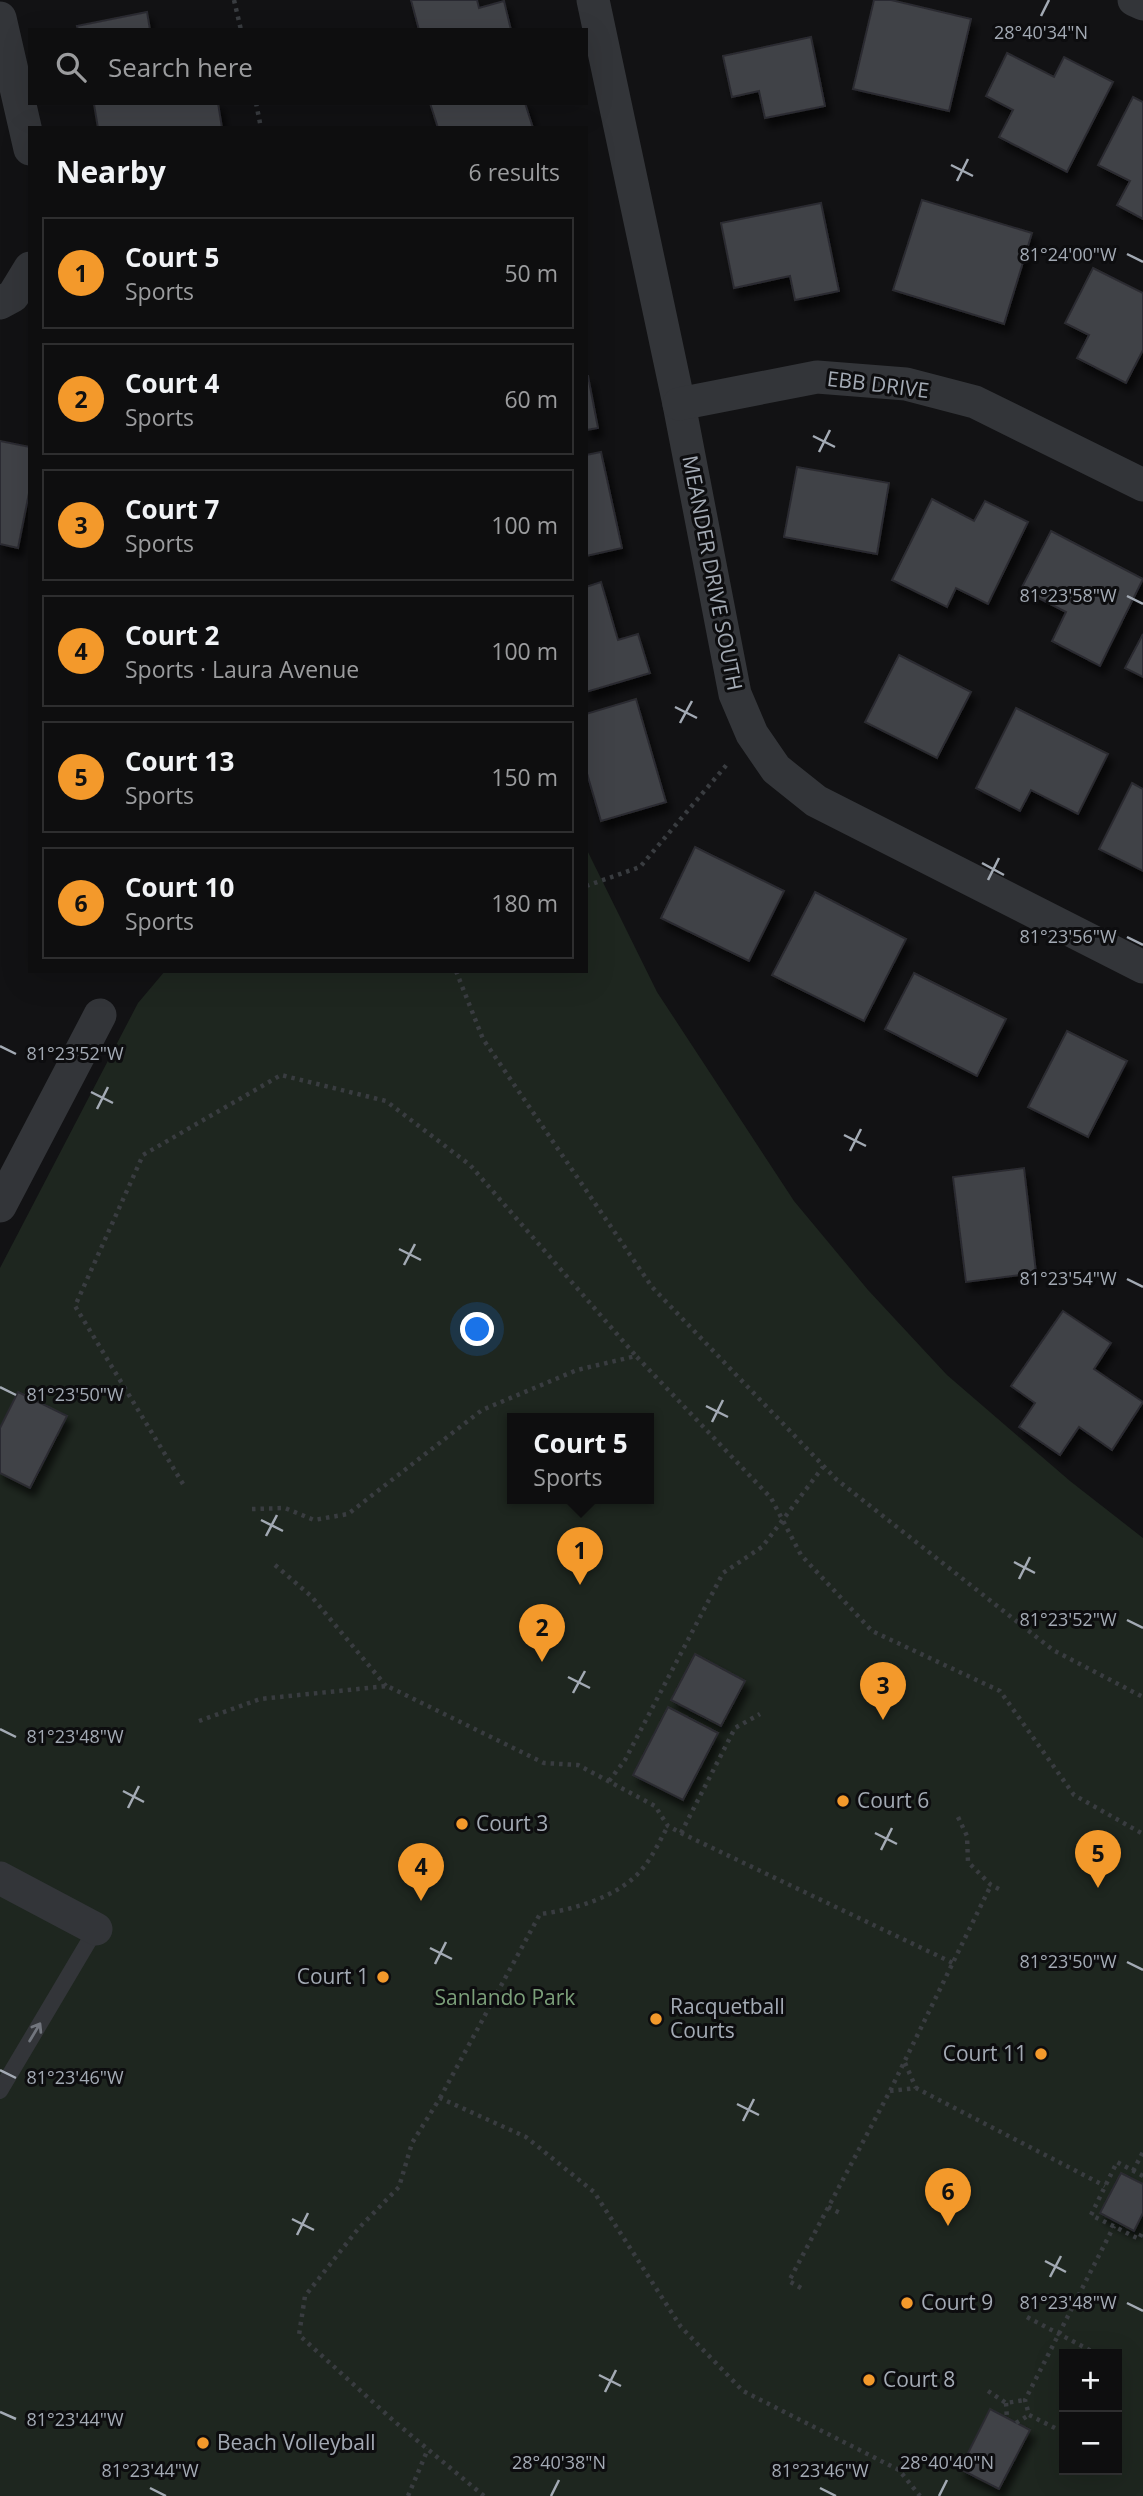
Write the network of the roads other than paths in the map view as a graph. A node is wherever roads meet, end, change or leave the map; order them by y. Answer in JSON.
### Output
{"nodes":[{"id":1,"x":593,"y":0,"type":"edge"},
{"id":2,"x":1135,"y":0,"type":"edge"},
{"id":3,"x":1143,"y":4,"type":"edge"},
{"id":4,"x":0,"y":19,"type":"edge"},
{"id":5,"x":28,"y":140,"type":"edge"},
{"id":6,"x":28,"y":271,"type":"edge"},
{"id":7,"x":6,"y":299,"type":"edge"},
{"id":8,"x":680,"y":404,"type":"junction"},
{"id":9,"x":1143,"y":485,"type":"edge"},
{"id":10,"x":1143,"y":967,"type":"edge"},
{"id":11,"x":100,"y":1015,"type":"dead end"},
{"id":12,"x":0,"y":1206,"type":"edge"},
{"id":13,"x":0,"y":1878,"type":"edge"},
{"id":14,"x":96,"y":1929,"type":"joint"},
{"id":15,"x":0,"y":2091,"type":"edge"}],
"edges":[{"from":1,"to":8,"type":"street","name":"MEANDER DRIVE SOUTH"},
{"from":2,"to":3,"type":"street"},
{"from":4,"to":5,"type":"street"},
{"from":6,"to":7,"type":"street"},
{"from":8,"to":9,"type":"street","name":"EBB DRIVE"},
{"from":8,"to":10,"type":"street","name":"MEANDER DRIVE SOUTH"},
{"from":11,"to":12,"type":"street"},
{"from":13,"to":14,"type":"street"},
{"from":15,"to":14,"type":"lane","one_way":true}]}
